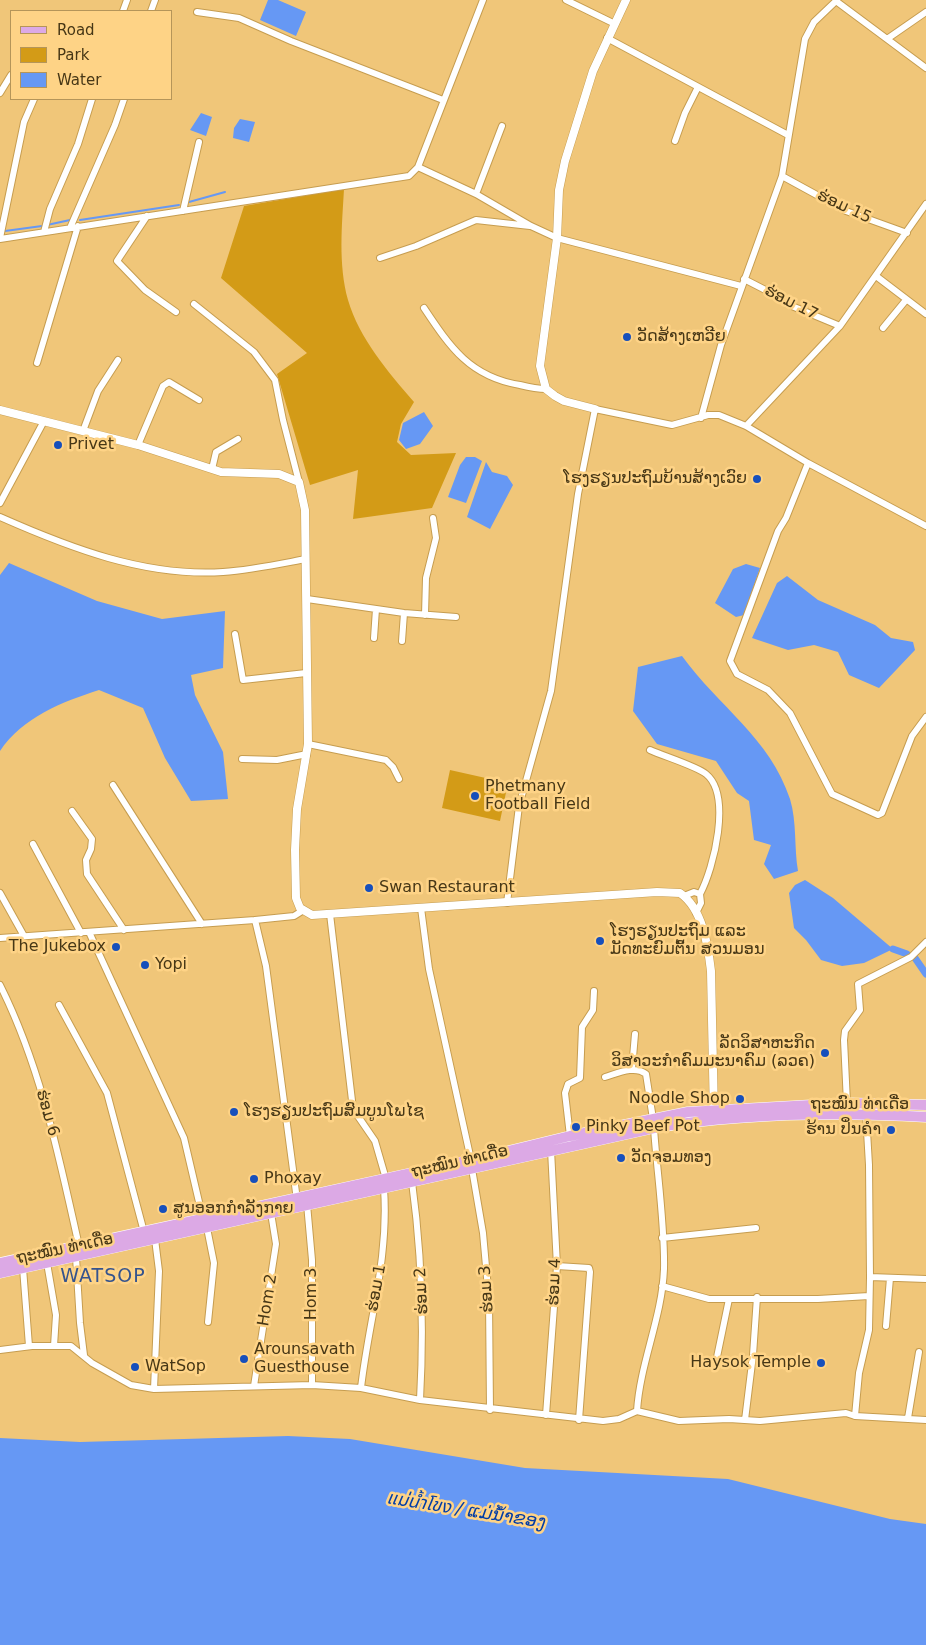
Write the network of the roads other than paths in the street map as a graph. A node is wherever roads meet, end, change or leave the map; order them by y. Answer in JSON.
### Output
{"nodes":[{"id":1,"x":482,"y":0,"type":"edge"},
{"id":2,"x":566,"y":0,"type":"edge"},
{"id":3,"x":626,"y":0,"type":"edge"},
{"id":4,"x":837,"y":1,"type":"edge"},
{"id":5,"x":197,"y":12,"type":"dead end"},
{"id":6,"x":926,"y":12,"type":"edge"},
{"id":7,"x":614,"y":23,"type":"junction"},
{"id":8,"x":607,"y":38,"type":"junction"},
{"id":9,"x":887,"y":39,"type":"junction"},
{"id":10,"x":926,"y":68,"type":"edge"},
{"id":11,"x":10,"y":77,"type":"edge"},
{"id":12,"x":698,"y":87,"type":"junction"},
{"id":13,"x":0,"y":93,"type":"edge"},
{"id":14,"x":34,"y":100,"type":"edge"},
{"id":15,"x":92,"y":100,"type":"edge"},
{"id":16,"x":124,"y":100,"type":"edge"},
{"id":17,"x":443,"y":100,"type":"junction"},
{"id":18,"x":502,"y":126,"type":"dead end"},
{"id":19,"x":788,"y":135,"type":"junction"},
{"id":20,"x":676,"y":141,"type":"dead end"},
{"id":21,"x":199,"y":142,"type":"dead end"},
{"id":22,"x":418,"y":167,"type":"junction"},
{"id":23,"x":782,"y":176,"type":"junction"},
{"id":24,"x":476,"y":194,"type":"junction"},
{"id":25,"x":926,"y":204,"type":"edge"},
{"id":26,"x":183,"y":211,"type":"junction"},
{"id":27,"x":147,"y":216,"type":"junction"},
{"id":28,"x":532,"y":226,"type":"junction"},
{"id":29,"x":74,"y":227,"type":"junction"},
{"id":30,"x":45,"y":230,"type":"junction"},
{"id":31,"x":907,"y":233,"type":"junction"},
{"id":32,"x":557,"y":238,"type":"junction"},
{"id":33,"x":0,"y":239,"type":"edge"},
{"id":34,"x":380,"y":258,"type":"dead end"},
{"id":35,"x":876,"y":276,"type":"junction"},
{"id":36,"x":743,"y":282,"type":"junction"},
{"id":37,"x":906,"y":300,"type":"junction"},
{"id":38,"x":194,"y":304,"type":"dead end"},
{"id":39,"x":424,"y":308,"type":"dead end"},
{"id":40,"x":176,"y":312,"type":"dead end"},
{"id":41,"x":926,"y":314,"type":"edge"},
{"id":42,"x":840,"y":326,"type":"junction"},
{"id":43,"x":883,"y":328,"type":"dead end"},
{"id":44,"x":118,"y":360,"type":"dead end"},
{"id":45,"x":37,"y":363,"type":"dead end"},
{"id":46,"x":546,"y":389,"type":"junction"},
{"id":47,"x":199,"y":400,"type":"dead end"},
{"id":48,"x":596,"y":409,"type":"junction"},
{"id":49,"x":0,"y":410,"type":"edge"},
{"id":50,"x":701,"y":418,"type":"junction"},
{"id":51,"x":44,"y":421,"type":"junction"},
{"id":52,"x":746,"y":426,"type":"junction"},
{"id":53,"x":83,"y":431,"type":"junction"},
{"id":54,"x":238,"y":439,"type":"dead end"},
{"id":55,"x":138,"y":446,"type":"junction"},
{"id":56,"x":808,"y":463,"type":"junction"},
{"id":57,"x":212,"y":469,"type":"junction"},
{"id":58,"x":299,"y":482,"type":"junction"},
{"id":59,"x":0,"y":503,"type":"edge"},
{"id":60,"x":0,"y":517,"type":"edge"},
{"id":61,"x":433,"y":518,"type":"dead end"},
{"id":62,"x":926,"y":526,"type":"edge"},
{"id":63,"x":306,"y":559,"type":"junction"},
{"id":64,"x":307,"y":599,"type":"junction"},
{"id":65,"x":376,"y":609,"type":"junction"},
{"id":66,"x":404,"y":613,"type":"junction"},
{"id":67,"x":426,"y":615,"type":"junction"},
{"id":68,"x":456,"y":617,"type":"dead end"},
{"id":69,"x":236,"y":634,"type":"dead end"},
{"id":70,"x":374,"y":638,"type":"dead end"},
{"id":71,"x":402,"y":641,"type":"dead end"},
{"id":72,"x":306,"y":673,"type":"junction"},
{"id":73,"x":926,"y":717,"type":"edge"},
{"id":74,"x":308,"y":744,"type":"junction"},
{"id":75,"x":650,"y":750,"type":"dead end"},
{"id":76,"x":307,"y":754,"type":"junction"},
{"id":77,"x":242,"y":759,"type":"dead end"},
{"id":78,"x":399,"y":779,"type":"dead end"},
{"id":79,"x":113,"y":785,"type":"dead end"},
{"id":80,"x":72,"y":811,"type":"dead end"},
{"id":81,"x":33,"y":844,"type":"dead end"},
{"id":82,"x":0,"y":893,"type":"edge"},
{"id":83,"x":700,"y":894,"type":"junction"},
{"id":84,"x":684,"y":896,"type":"junction"},
{"id":85,"x":507,"y":903,"type":"junction"},
{"id":86,"x":421,"y":908,"type":"junction"},
{"id":87,"x":302,"y":911,"type":"junction"},
{"id":88,"x":696,"y":913,"type":"junction"},
{"id":89,"x":330,"y":914,"type":"junction"},
{"id":90,"x":255,"y":920,"type":"junction"},
{"id":91,"x":202,"y":924,"type":"junction"},
{"id":92,"x":124,"y":930,"type":"junction"},
{"id":93,"x":81,"y":932,"type":"junction"},
{"id":94,"x":89,"y":932,"type":"junction"},
{"id":95,"x":24,"y":936,"type":"junction"},
{"id":96,"x":0,"y":938,"type":"edge"},
{"id":97,"x":926,"y":942,"type":"edge"},
{"id":98,"x":0,"y":985,"type":"edge"},
{"id":99,"x":594,"y":990,"type":"dead end"},
{"id":100,"x":59,"y":1005,"type":"dead end"},
{"id":101,"x":634,"y":1034,"type":"dead end"},
{"id":102,"x":632,"y":1069,"type":"junction"},
{"id":103,"x":605,"y":1077,"type":"dead end"},
{"id":104,"x":847,"y":1103,"type":"junction"},
{"id":105,"x":926,"y":1105,"type":"edge"},
{"id":106,"x":866,"y":1114,"type":"junction"},
{"id":107,"x":714,"y":1115,"type":"junction"},
{"id":108,"x":926,"y":1117,"type":"edge"},
{"id":109,"x":653,"y":1124,"type":"junction"},
{"id":110,"x":570,"y":1136,"type":"junction"},
{"id":111,"x":551,"y":1150,"type":"junction"},
{"id":112,"x":471,"y":1164,"type":"junction"},
{"id":113,"x":412,"y":1182,"type":"junction"},
{"id":114,"x":385,"y":1183,"type":"junction"},
{"id":115,"x":301,"y":1203,"type":"junction"},
{"id":116,"x":271,"y":1213,"type":"junction"},
{"id":117,"x":205,"y":1224,"type":"junction"},
{"id":118,"x":756,"y":1228,"type":"dead end"},
{"id":119,"x":144,"y":1232,"type":"junction"},
{"id":120,"x":662,"y":1238,"type":"junction"},
{"id":121,"x":154,"y":1240,"type":"junction"},
{"id":122,"x":79,"y":1246,"type":"junction"},
{"id":123,"x":76,"y":1256,"type":"junction"},
{"id":124,"x":0,"y":1263,"type":"edge"},
{"id":125,"x":47,"y":1263,"type":"junction"},
{"id":126,"x":557,"y":1266,"type":"junction"},
{"id":127,"x":23,"y":1268,"type":"junction"},
{"id":128,"x":0,"y":1273,"type":"edge"},
{"id":129,"x":870,"y":1277,"type":"junction"},
{"id":130,"x":890,"y":1278,"type":"junction"},
{"id":131,"x":926,"y":1279,"type":"edge"},
{"id":132,"x":662,"y":1286,"type":"junction"},
{"id":133,"x":869,"y":1296,"type":"junction"},
{"id":134,"x":757,"y":1297,"type":"junction"},
{"id":135,"x":729,"y":1299,"type":"junction"},
{"id":136,"x":208,"y":1322,"type":"dead end"},
{"id":137,"x":886,"y":1326,"type":"dead end"},
{"id":138,"x":29,"y":1346,"type":"junction"},
{"id":139,"x":54,"y":1346,"type":"junction"},
{"id":140,"x":0,"y":1350,"type":"edge"},
{"id":141,"x":919,"y":1352,"type":"dead end"},
{"id":142,"x":84,"y":1355,"type":"junction"},
{"id":143,"x":718,"y":1357,"type":"dead end"},
{"id":144,"x":312,"y":1385,"type":"junction"},
{"id":145,"x":254,"y":1386,"type":"junction"},
{"id":146,"x":361,"y":1388,"type":"junction"},
{"id":147,"x":154,"y":1389,"type":"junction"},
{"id":148,"x":420,"y":1400,"type":"junction"},
{"id":149,"x":490,"y":1410,"type":"junction"},
{"id":150,"x":637,"y":1411,"type":"junction"},
{"id":151,"x":546,"y":1414,"type":"junction"},
{"id":152,"x":855,"y":1416,"type":"junction"},
{"id":153,"x":908,"y":1418,"type":"junction"},
{"id":154,"x":579,"y":1420,"type":"junction"},
{"id":155,"x":744,"y":1420,"type":"junction"},
{"id":156,"x":926,"y":1420,"type":"edge"}],
"edges":[{"from":1,"to":17,"type":"street"},
{"from":2,"to":7,"type":"street"},
{"from":3,"to":7,"type":"street"},
{"from":4,"to":9,"type":"street"},
{"from":4,"to":19,"type":"street"},
{"from":5,"to":17,"type":"street"},
{"from":6,"to":9,"type":"street"},
{"from":7,"to":8,"type":"street"},
{"from":8,"to":12,"type":"street"},
{"from":8,"to":32,"type":"street"},
{"from":9,"to":10,"type":"street"},
{"from":11,"to":13,"type":"street"},
{"from":12,"to":19,"type":"street"},
{"from":12,"to":20,"type":"street"},
{"from":14,"to":33,"type":"street"},
{"from":15,"to":30,"type":"street"},
{"from":16,"to":29,"type":"street"},
{"from":17,"to":22,"type":"street"},
{"from":18,"to":24,"type":"street"},
{"from":19,"to":23,"type":"street"},
{"from":21,"to":26,"type":"street"},
{"from":22,"to":24,"type":"street","name":"ຮ່ອມ 17"},
{"from":22,"to":26,"type":"street"},
{"from":23,"to":31,"type":"street","name":"ຮ່ອມ 15"},
{"from":23,"to":36,"type":"street"},
{"from":24,"to":28,"type":"street","name":"ຮ່ອມ 17"},
{"from":25,"to":31,"type":"street"},
{"from":26,"to":27,"type":"street"},
{"from":27,"to":29,"type":"street"},
{"from":27,"to":40,"type":"street"},
{"from":28,"to":32,"type":"street","name":"ຮ່ອມ 17"},
{"from":28,"to":34,"type":"street"},
{"from":29,"to":30,"type":"street"},
{"from":29,"to":45,"type":"street"},
{"from":30,"to":33,"type":"street"},
{"from":31,"to":35,"type":"street"},
{"from":32,"to":36,"type":"street","name":"ຮ່ອມ 17"},
{"from":32,"to":46,"type":"street"},
{"from":35,"to":37,"type":"street"},
{"from":35,"to":42,"type":"street"},
{"from":36,"to":42,"type":"street","name":"ຮ່ອມ 17"},
{"from":36,"to":50,"type":"street"},
{"from":37,"to":41,"type":"street"},
{"from":37,"to":43,"type":"street"},
{"from":38,"to":58,"type":"street"},
{"from":39,"to":46,"type":"street"},
{"from":42,"to":52,"type":"street"},
{"from":44,"to":53,"type":"street"},
{"from":46,"to":48,"type":"street"},
{"from":47,"to":55,"type":"street"},
{"from":48,"to":50,"type":"street"},
{"from":48,"to":85,"type":"street"},
{"from":49,"to":51,"type":"street"},
{"from":50,"to":52,"type":"street"},
{"from":51,"to":53,"type":"street"},
{"from":51,"to":59,"type":"street"},
{"from":52,"to":56,"type":"street"},
{"from":53,"to":55,"type":"street"},
{"from":54,"to":57,"type":"street"},
{"from":55,"to":57,"type":"street"},
{"from":56,"to":62,"type":"street"},
{"from":56,"to":73,"type":"street"},
{"from":57,"to":58,"type":"street"},
{"from":58,"to":63,"type":"street"},
{"from":60,"to":63,"type":"street"},
{"from":61,"to":67,"type":"street"},
{"from":63,"to":64,"type":"street"},
{"from":64,"to":65,"type":"street"},
{"from":64,"to":72,"type":"street"},
{"from":65,"to":66,"type":"street"},
{"from":65,"to":70,"type":"street"},
{"from":66,"to":67,"type":"street"},
{"from":66,"to":71,"type":"street"},
{"from":67,"to":68,"type":"street"},
{"from":69,"to":72,"type":"street"},
{"from":72,"to":74,"type":"street"},
{"from":74,"to":76,"type":"street"},
{"from":74,"to":78,"type":"street"},
{"from":75,"to":83,"type":"street"},
{"from":76,"to":77,"type":"street"},
{"from":76,"to":87,"type":"street"},
{"from":79,"to":91,"type":"street"},
{"from":80,"to":92,"type":"street"},
{"from":81,"to":93,"type":"street"},
{"from":82,"to":95,"type":"street"},
{"from":83,"to":84,"type":"street"},
{"from":83,"to":88,"type":"street"},
{"from":84,"to":85,"type":"street"},
{"from":84,"to":88,"type":"street"},
{"from":85,"to":86,"type":"street"},
{"from":86,"to":89,"type":"street"},
{"from":86,"to":112,"type":"street","name":"ຮ່ອມ 3"},
{"from":87,"to":89,"type":"street"},
{"from":87,"to":90,"type":"street"},
{"from":88,"to":107,"type":"street"},
{"from":89,"to":114,"type":"street","name":"ຮ່ອມ 1"},
{"from":90,"to":91,"type":"street"},
{"from":90,"to":115,"type":"street","name":"Hom 3"},
{"from":91,"to":92,"type":"street"},
{"from":92,"to":94,"type":"street"},
{"from":93,"to":94,"type":"street"},
{"from":93,"to":95,"type":"street"},
{"from":94,"to":117,"type":"street"},
{"from":95,"to":96,"type":"street"},
{"from":97,"to":104,"type":"street"},
{"from":98,"to":122,"type":"street","name":"ຮ່ອມ 6"},
{"from":99,"to":110,"type":"street"},
{"from":100,"to":119,"type":"street"},
{"from":101,"to":102,"type":"street"},
{"from":102,"to":103,"type":"street"},
{"from":102,"to":109,"type":"street"},
{"from":104,"to":105,"type":"main road","name":"ຖະໝົນ ທ່າເດື່ອ"},
{"from":104,"to":107,"type":"main road","name":"ຖະໝົນ ທ່າເດື່ອ"},
{"from":106,"to":107,"type":"main road","name":"ຖະໝົນ ທ່າເດື່ອ"},
{"from":106,"to":108,"type":"main road","name":"ຖະໝົນ ທ່າເດື່ອ"},
{"from":106,"to":129,"type":"street"},
{"from":107,"to":109,"type":"main road","name":"ຖະໝົນ ທ່າເດື່ອ"},
{"from":109,"to":110,"type":"main road","name":"ຖະໝົນ ທ່າເດື່ອ"},
{"from":109,"to":111,"type":"main road","name":"ຖະໝົນ ທ່າເດື່ອ"},
{"from":109,"to":120,"type":"street"},
{"from":110,"to":112,"type":"main road","name":"ຖະໝົນ ທ່າເດື່ອ"},
{"from":111,"to":112,"type":"main road","name":"ຖະໝົນ ທ່າເດື່ອ"},
{"from":111,"to":126,"type":"street","name":"ຮ່ອມ 4"},
{"from":112,"to":113,"type":"main road","name":"ຖະໝົນ ທ່າເດື່ອ"},
{"from":112,"to":114,"type":"main road","name":"ຖະໝົນ ທ່າເດື່ອ"},
{"from":112,"to":149,"type":"street","name":"ຮ່ອມ 3"},
{"from":113,"to":114,"type":"main road","name":"ຖະໝົນ ທ່າເດື່ອ"},
{"from":113,"to":148,"type":"street","name":"ຮ່ອມ 2"},
{"from":114,"to":115,"type":"main road","name":"ຖະໝົນ ທ່າເດື່ອ"},
{"from":114,"to":146,"type":"street","name":"ຮ່ອມ 1"},
{"from":115,"to":116,"type":"main road","name":"ຖະໝົນ ທ່າເດື່ອ"},
{"from":115,"to":117,"type":"main road","name":"ຖະໝົນ ທ່າເດື່ອ"},
{"from":115,"to":144,"type":"street","name":"Hom 3"},
{"from":116,"to":117,"type":"main road","name":"ຖະໝົນ ທ່າເດື່ອ"},
{"from":116,"to":145,"type":"street","name":"Hom 2"},
{"from":117,"to":119,"type":"main road","name":"ຖະໝົນ ທ່າເດື່ອ"},
{"from":117,"to":121,"type":"main road","name":"ຖະໝົນ ທ່າເດື່ອ"},
{"from":117,"to":136,"type":"street"},
{"from":118,"to":120,"type":"street"},
{"from":119,"to":122,"type":"main road","name":"ຖະໝົນ ທ່າເດື່ອ"},
{"from":120,"to":132,"type":"street"},
{"from":121,"to":123,"type":"main road","name":"ຖະໝົນ ທ່າເດື່ອ"},
{"from":121,"to":147,"type":"street"},
{"from":122,"to":123,"type":"street"},
{"from":122,"to":124,"type":"main road","name":"ຖະໝົນ ທ່າເດື່ອ"},
{"from":123,"to":125,"type":"main road","name":"ຖະໝົນ ທ່າເດື່ອ"},
{"from":123,"to":142,"type":"street"},
{"from":125,"to":127,"type":"main road","name":"ຖະໝົນ ທ່າເດື່ອ"},
{"from":125,"to":139,"type":"street"},
{"from":126,"to":151,"type":"street","name":"ຮ່ອມ 4"},
{"from":126,"to":154,"type":"street"},
{"from":127,"to":128,"type":"main road","name":"ຖະໝົນ ທ່າເດື່ອ"},
{"from":127,"to":138,"type":"street"},
{"from":129,"to":130,"type":"street"},
{"from":129,"to":133,"type":"street"},
{"from":130,"to":131,"type":"street"},
{"from":130,"to":137,"type":"street"},
{"from":132,"to":135,"type":"street"},
{"from":132,"to":150,"type":"street"},
{"from":133,"to":134,"type":"street"},
{"from":133,"to":152,"type":"street"},
{"from":134,"to":135,"type":"street"},
{"from":134,"to":155,"type":"street"},
{"from":135,"to":143,"type":"street"},
{"from":138,"to":139,"type":"street"},
{"from":138,"to":140,"type":"street"},
{"from":139,"to":142,"type":"street"},
{"from":141,"to":153,"type":"street"},
{"from":142,"to":147,"type":"street"},
{"from":144,"to":145,"type":"street"},
{"from":144,"to":146,"type":"street"},
{"from":145,"to":147,"type":"street"},
{"from":146,"to":148,"type":"street"},
{"from":148,"to":149,"type":"street"},
{"from":149,"to":151,"type":"street"},
{"from":150,"to":154,"type":"street"},
{"from":150,"to":155,"type":"street"},
{"from":151,"to":154,"type":"street"},
{"from":152,"to":153,"type":"street"},
{"from":152,"to":155,"type":"street"},
{"from":153,"to":156,"type":"street"}]}
